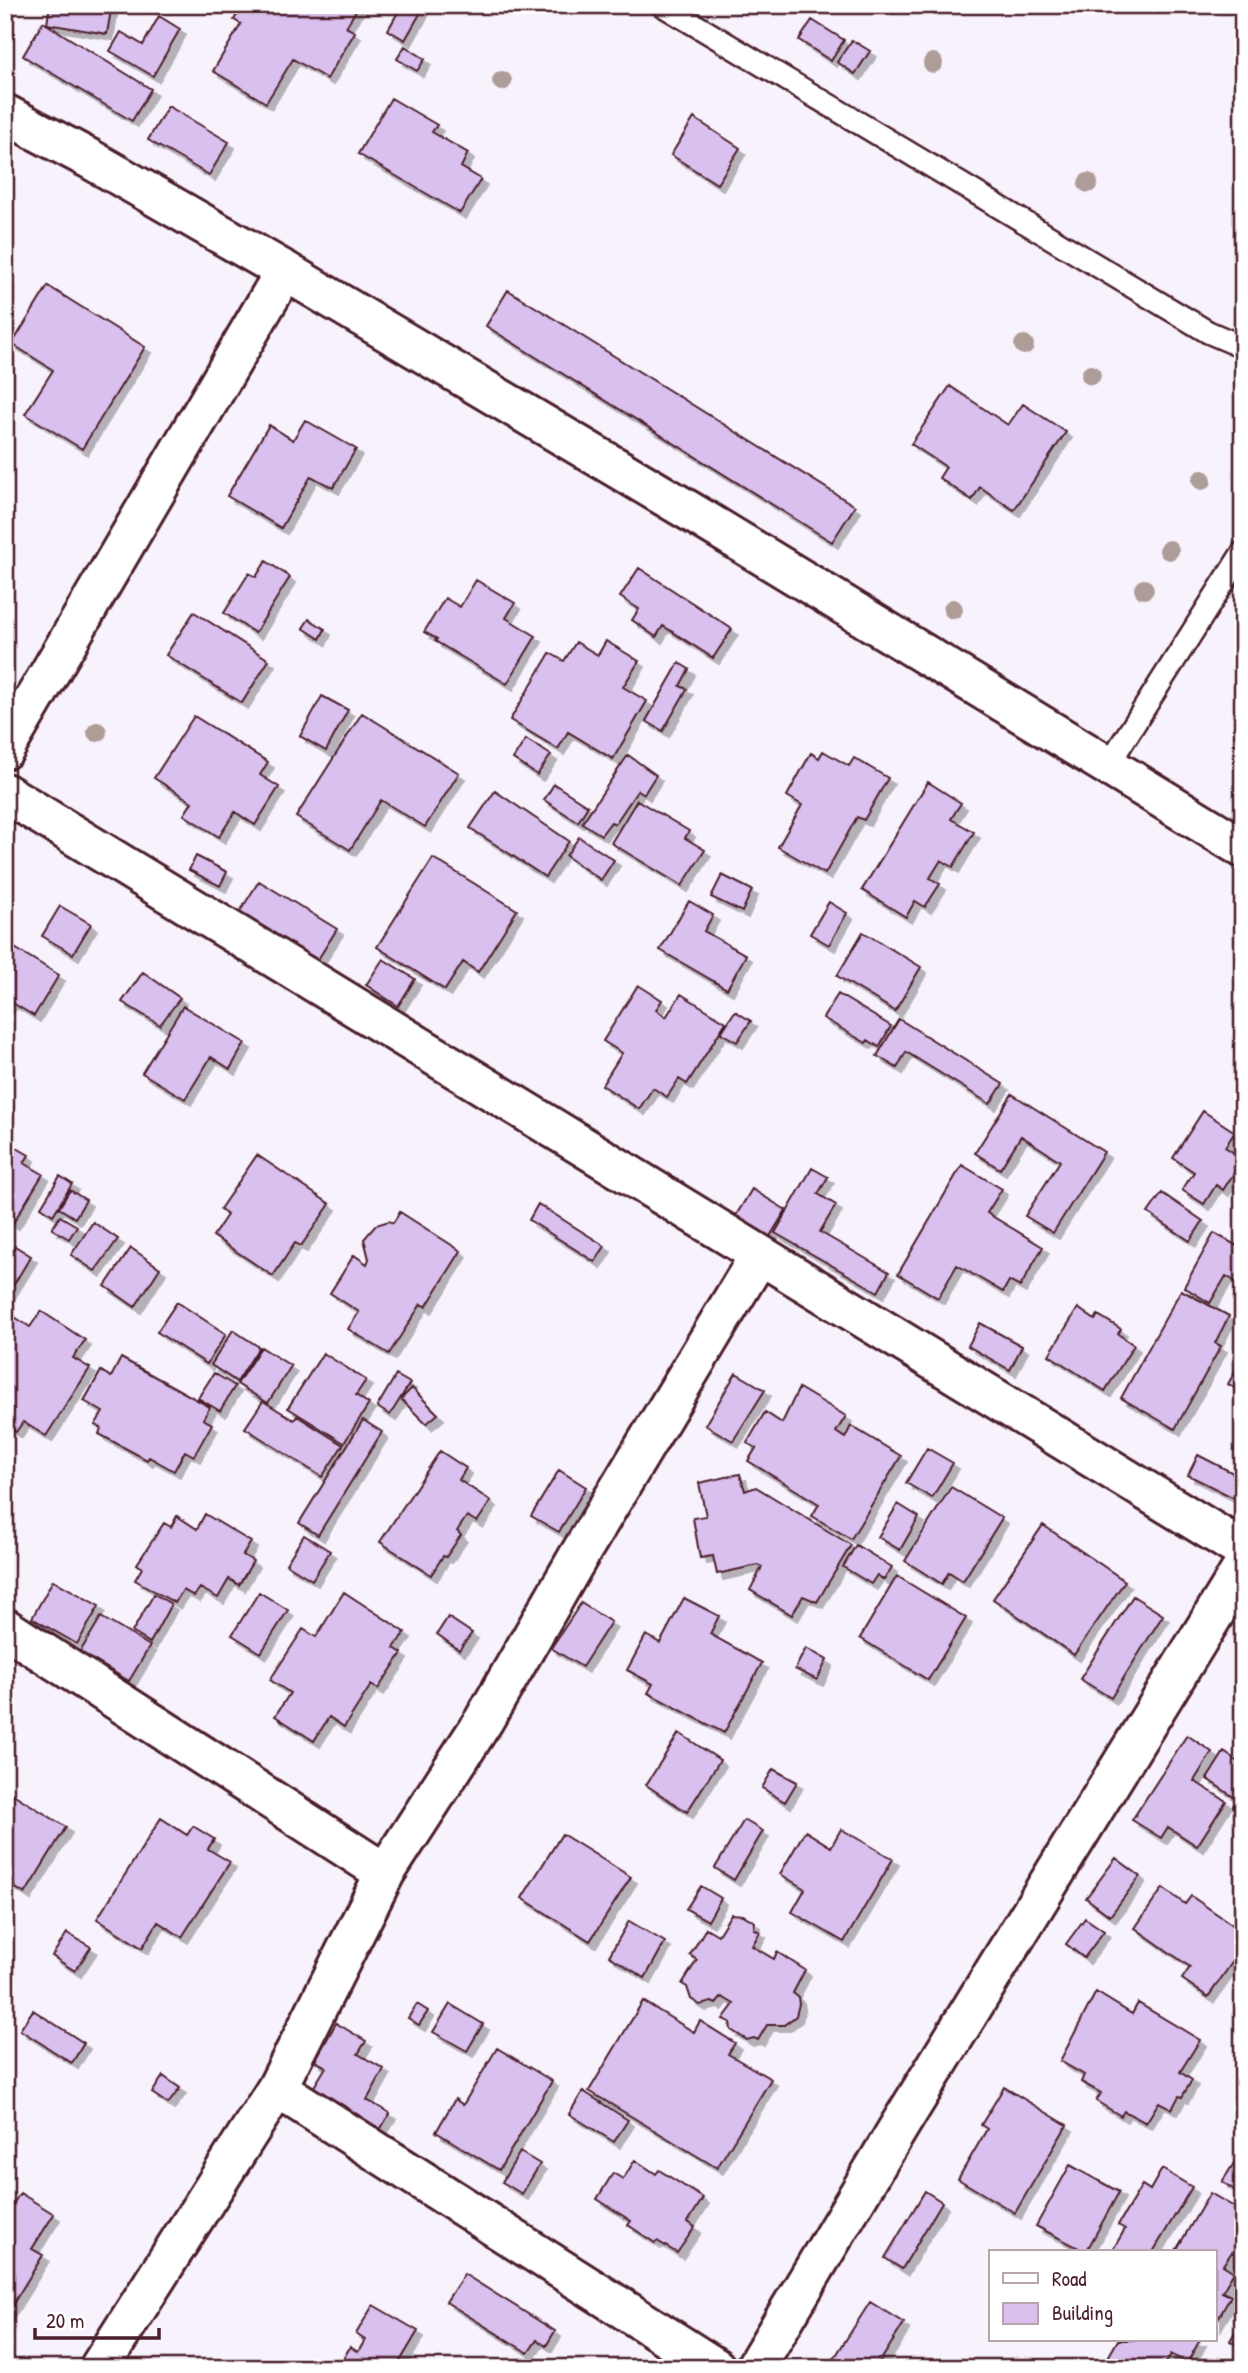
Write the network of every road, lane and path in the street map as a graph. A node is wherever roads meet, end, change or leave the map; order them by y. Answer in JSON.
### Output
{"nodes":[{"id":1,"x":663,"y":5,"type":"edge"},
{"id":2,"x":5,"y":114,"type":"edge"},
{"id":3,"x":285,"y":271,"type":"junction"},
{"id":4,"x":1243,"y":347,"type":"edge"},
{"id":5,"x":1243,"y":552,"type":"edge"},
{"id":6,"x":5,"y":749,"type":"edge"},
{"id":7,"x":1107,"y":767,"type":"junction"},
{"id":8,"x":5,"y":793,"type":"edge"},
{"id":9,"x":1243,"y":848,"type":"edge"},
{"id":10,"x":759,"y":1256,"type":"junction"},
{"id":11,"x":1243,"y":1550,"type":"edge"},
{"id":12,"x":1243,"y":1567,"type":"edge"},
{"id":13,"x":5,"y":1628,"type":"edge"},
{"id":14,"x":385,"y":1873,"type":"junction"},
{"id":15,"x":277,"y":2088,"type":"junction"},
{"id":16,"x":99,"y":2368,"type":"edge"},
{"id":17,"x":716,"y":2368,"type":"edge"},
{"id":18,"x":755,"y":2368,"type":"edge"}],
"edges":[{"from":1,"to":4,"type":"lane"},
{"from":2,"to":3,"type":"street"},
{"from":3,"to":6,"type":"street"},
{"from":3,"to":7,"type":"street"},
{"from":5,"to":7,"type":"lane"},
{"from":7,"to":9,"type":"street"},
{"from":8,"to":10,"type":"street"},
{"from":10,"to":11,"type":"street"},
{"from":10,"to":14,"type":"street"},
{"from":12,"to":18,"type":"street"},
{"from":13,"to":14,"type":"street"},
{"from":14,"to":15,"type":"street"},
{"from":15,"to":16,"type":"street"},
{"from":15,"to":17,"type":"street"}]}
